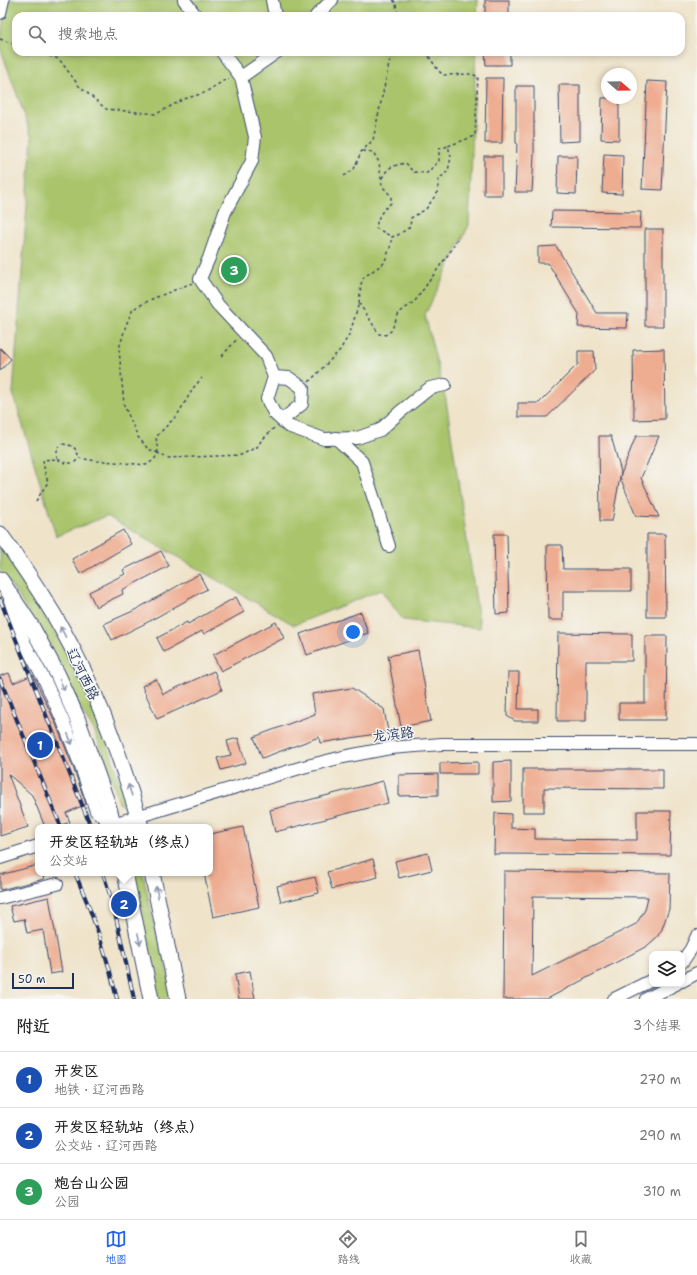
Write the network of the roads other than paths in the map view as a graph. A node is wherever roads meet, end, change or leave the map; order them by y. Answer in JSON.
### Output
{"nodes":[{"id":1,"x":3,"y":0,"type":"edge"},
{"id":2,"x":184,"y":0,"type":"edge"},
{"id":3,"x":272,"y":0,"type":"edge"},
{"id":4,"x":332,"y":0,"type":"edge"},
{"id":5,"x":193,"y":12,"type":"edge"},
{"id":6,"x":274,"y":12,"type":"edge"},
{"id":7,"x":320,"y":12,"type":"edge"},
{"id":8,"x":0,"y":13,"type":"edge"},
{"id":9,"x":225,"y":56,"type":"edge"},
{"id":10,"x":271,"y":56,"type":"edge"},
{"id":11,"x":241,"y":77,"type":"junction"},
{"id":12,"x":274,"y":377,"type":"junction"},
{"id":13,"x":445,"y":385,"type":"dead end"},
{"id":14,"x":282,"y":420,"type":"junction"},
{"id":15,"x":336,"y":438,"type":"junction"},
{"id":16,"x":0,"y":534,"type":"edge"},
{"id":17,"x":389,"y":546,"type":"dead end"},
{"id":18,"x":3,"y":583,"type":"edge"},
{"id":19,"x":697,"y":744,"type":"edge"},
{"id":20,"x":140,"y":822,"type":"edge"},
{"id":21,"x":110,"y":824,"type":"edge"},
{"id":22,"x":125,"y":824,"type":"edge"},
{"id":23,"x":35,"y":847,"type":"edge"},
{"id":24,"x":0,"y":858,"type":"edge"},
{"id":25,"x":126,"y":876,"type":"edge"},
{"id":26,"x":153,"y":876,"type":"edge"},
{"id":27,"x":57,"y":884,"type":"dead end"},
{"id":28,"x":0,"y":898,"type":"edge"},
{"id":29,"x":697,"y":936,"type":"edge"},
{"id":30,"x":687,"y":961,"type":"edge"},
{"id":31,"x":695,"y":974,"type":"edge"},
{"id":32,"x":685,"y":979,"type":"edge"},
{"id":33,"x":649,"y":982,"type":"edge"},
{"id":34,"x":670,"y":987,"type":"edge"},
{"id":35,"x":151,"y":999,"type":"edge"},
{"id":36,"x":178,"y":999,"type":"edge"},
{"id":37,"x":614,"y":999,"type":"edge"},
{"id":38,"x":646,"y":999,"type":"edge"}],
"edges":[{"from":1,"to":8,"type":"street"},
{"from":2,"to":5,"type":"street"},
{"from":3,"to":6,"type":"street"},
{"from":4,"to":7,"type":"street"},
{"from":9,"to":11,"type":"street"},
{"from":10,"to":11,"type":"street"},
{"from":11,"to":12,"type":"street"},
{"from":12,"to":14,"type":"street"},
{"from":12,"to":14,"type":"street"},
{"from":13,"to":15,"type":"street"},
{"from":14,"to":15,"type":"street"},
{"from":15,"to":17,"type":"street"},
{"from":20,"to":16,"type":"main road","name":"辽河西路","one_way":true},
{"from":18,"to":21,"type":"main road","name":"辽河西路","one_way":true},
{"from":19,"to":20,"type":"street","name":"龙滨路"},
{"from":20,"to":22,"type":"street","name":"龙滨路"},
{"from":23,"to":24,"type":"street"},
{"from":25,"to":35,"type":"main road","one_way":true},
{"from":36,"to":26,"type":"main road","one_way":true},
{"from":27,"to":28,"type":"street"},
{"from":29,"to":30,"type":"street"},
{"from":30,"to":31,"type":"street"},
{"from":31,"to":32,"type":"street"},
{"from":33,"to":37,"type":"street"},
{"from":34,"to":38,"type":"street"}]}
